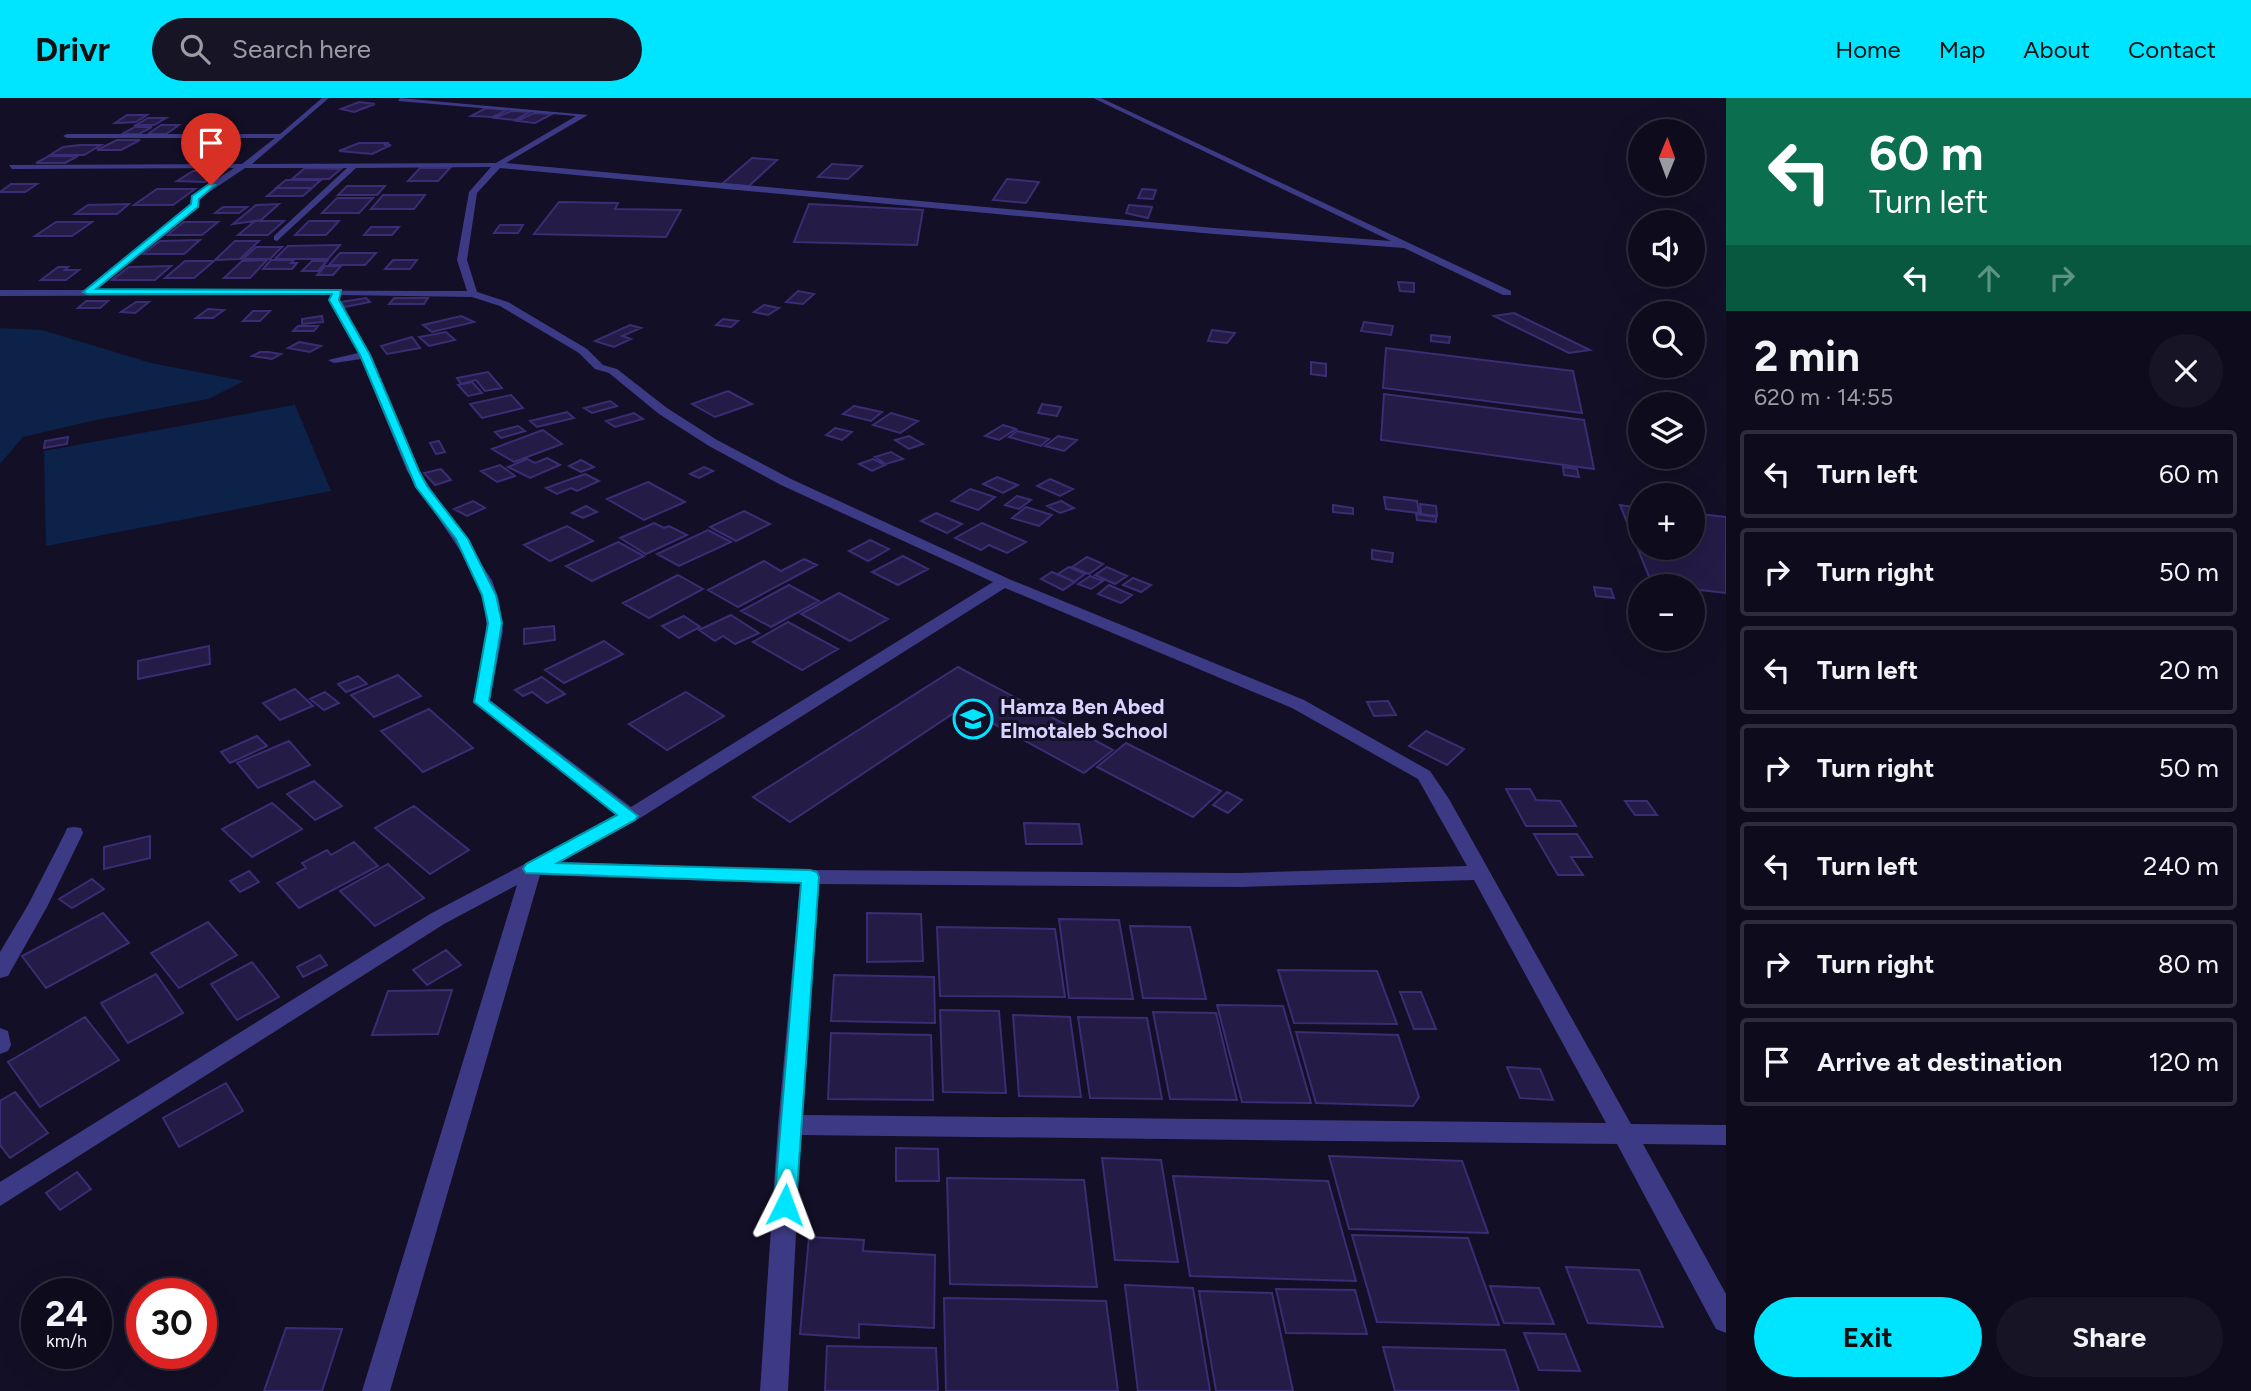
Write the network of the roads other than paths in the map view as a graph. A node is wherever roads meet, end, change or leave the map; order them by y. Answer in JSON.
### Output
{"nodes":[{"id":1,"x":326,"y":98,"type":"edge"},
{"id":2,"x":1097,"y":98,"type":"edge"},
{"id":3,"x":400,"y":100,"type":"edge"},
{"id":4,"x":67,"y":136,"type":"dead end"},
{"id":5,"x":280,"y":136,"type":"junction"},
{"id":6,"x":498,"y":164,"type":"junction"},
{"id":7,"x":243,"y":166,"type":"junction"},
{"id":8,"x":12,"y":167,"type":"dead end"},
{"id":9,"x":353,"y":167,"type":"junction"},
{"id":10,"x":277,"y":239,"type":"dead end"},
{"id":11,"x":1405,"y":245,"type":"junction"},
{"id":12,"x":87,"y":292,"type":"junction"},
{"id":13,"x":338,"y":292,"type":"junction"},
{"id":14,"x":0,"y":293,"type":"edge"},
{"id":15,"x":1507,"y":293,"type":"dead end"},
{"id":16,"x":473,"y":294,"type":"junction"},
{"id":17,"x":365,"y":355,"type":"junction"},
{"id":18,"x":334,"y":360,"type":"dead end"},
{"id":19,"x":1004,"y":582,"type":"junction"},
{"id":20,"x":629,"y":816,"type":"junction"},
{"id":21,"x":74,"y":833,"type":"dead end"},
{"id":22,"x":532,"y":869,"type":"junction"},
{"id":23,"x":1480,"y":873,"type":"junction"},
{"id":24,"x":810,"y":877,"type":"junction"},
{"id":25,"x":0,"y":970,"type":"edge"},
{"id":26,"x":0,"y":1037,"type":"edge"},
{"id":27,"x":0,"y":1045,"type":"edge"},
{"id":28,"x":790,"y":1125,"type":"junction"},
{"id":29,"x":1626,"y":1133,"type":"junction"},
{"id":30,"x":1726,"y":1136,"type":"edge"},
{"id":31,"x":0,"y":1195,"type":"edge"},
{"id":32,"x":1726,"y":1320,"type":"edge"},
{"id":33,"x":376,"y":1391,"type":"edge"},
{"id":34,"x":775,"y":1391,"type":"edge"}],
"edges":[{"from":1,"to":5,"type":"street"},
{"from":2,"to":11,"type":"street"},
{"from":3,"to":6,"type":"street"},
{"from":4,"to":5,"type":"street"},
{"from":5,"to":7,"type":"street"},
{"from":6,"to":9,"type":"street"},
{"from":6,"to":11,"type":"street"},
{"from":6,"to":16,"type":"street"},
{"from":7,"to":8,"type":"street"},
{"from":7,"to":9,"type":"street"},
{"from":7,"to":12,"type":"street"},
{"from":9,"to":10,"type":"street"},
{"from":11,"to":15,"type":"street"},
{"from":12,"to":13,"type":"street"},
{"from":12,"to":14,"type":"street"},
{"from":13,"to":16,"type":"street"},
{"from":13,"to":17,"type":"street"},
{"from":16,"to":19,"type":"street"},
{"from":17,"to":18,"type":"street"},
{"from":17,"to":20,"type":"street"},
{"from":19,"to":20,"type":"street"},
{"from":19,"to":23,"type":"street"},
{"from":20,"to":22,"type":"street"},
{"from":21,"to":25,"type":"street"},
{"from":22,"to":24,"type":"street"},
{"from":22,"to":31,"type":"street"},
{"from":22,"to":33,"type":"street"},
{"from":23,"to":24,"type":"street"},
{"from":23,"to":29,"type":"street"},
{"from":24,"to":28,"type":"street"},
{"from":26,"to":27,"type":"street"},
{"from":28,"to":29,"type":"street"},
{"from":28,"to":34,"type":"street"},
{"from":29,"to":30,"type":"street"},
{"from":29,"to":32,"type":"street"}]}
